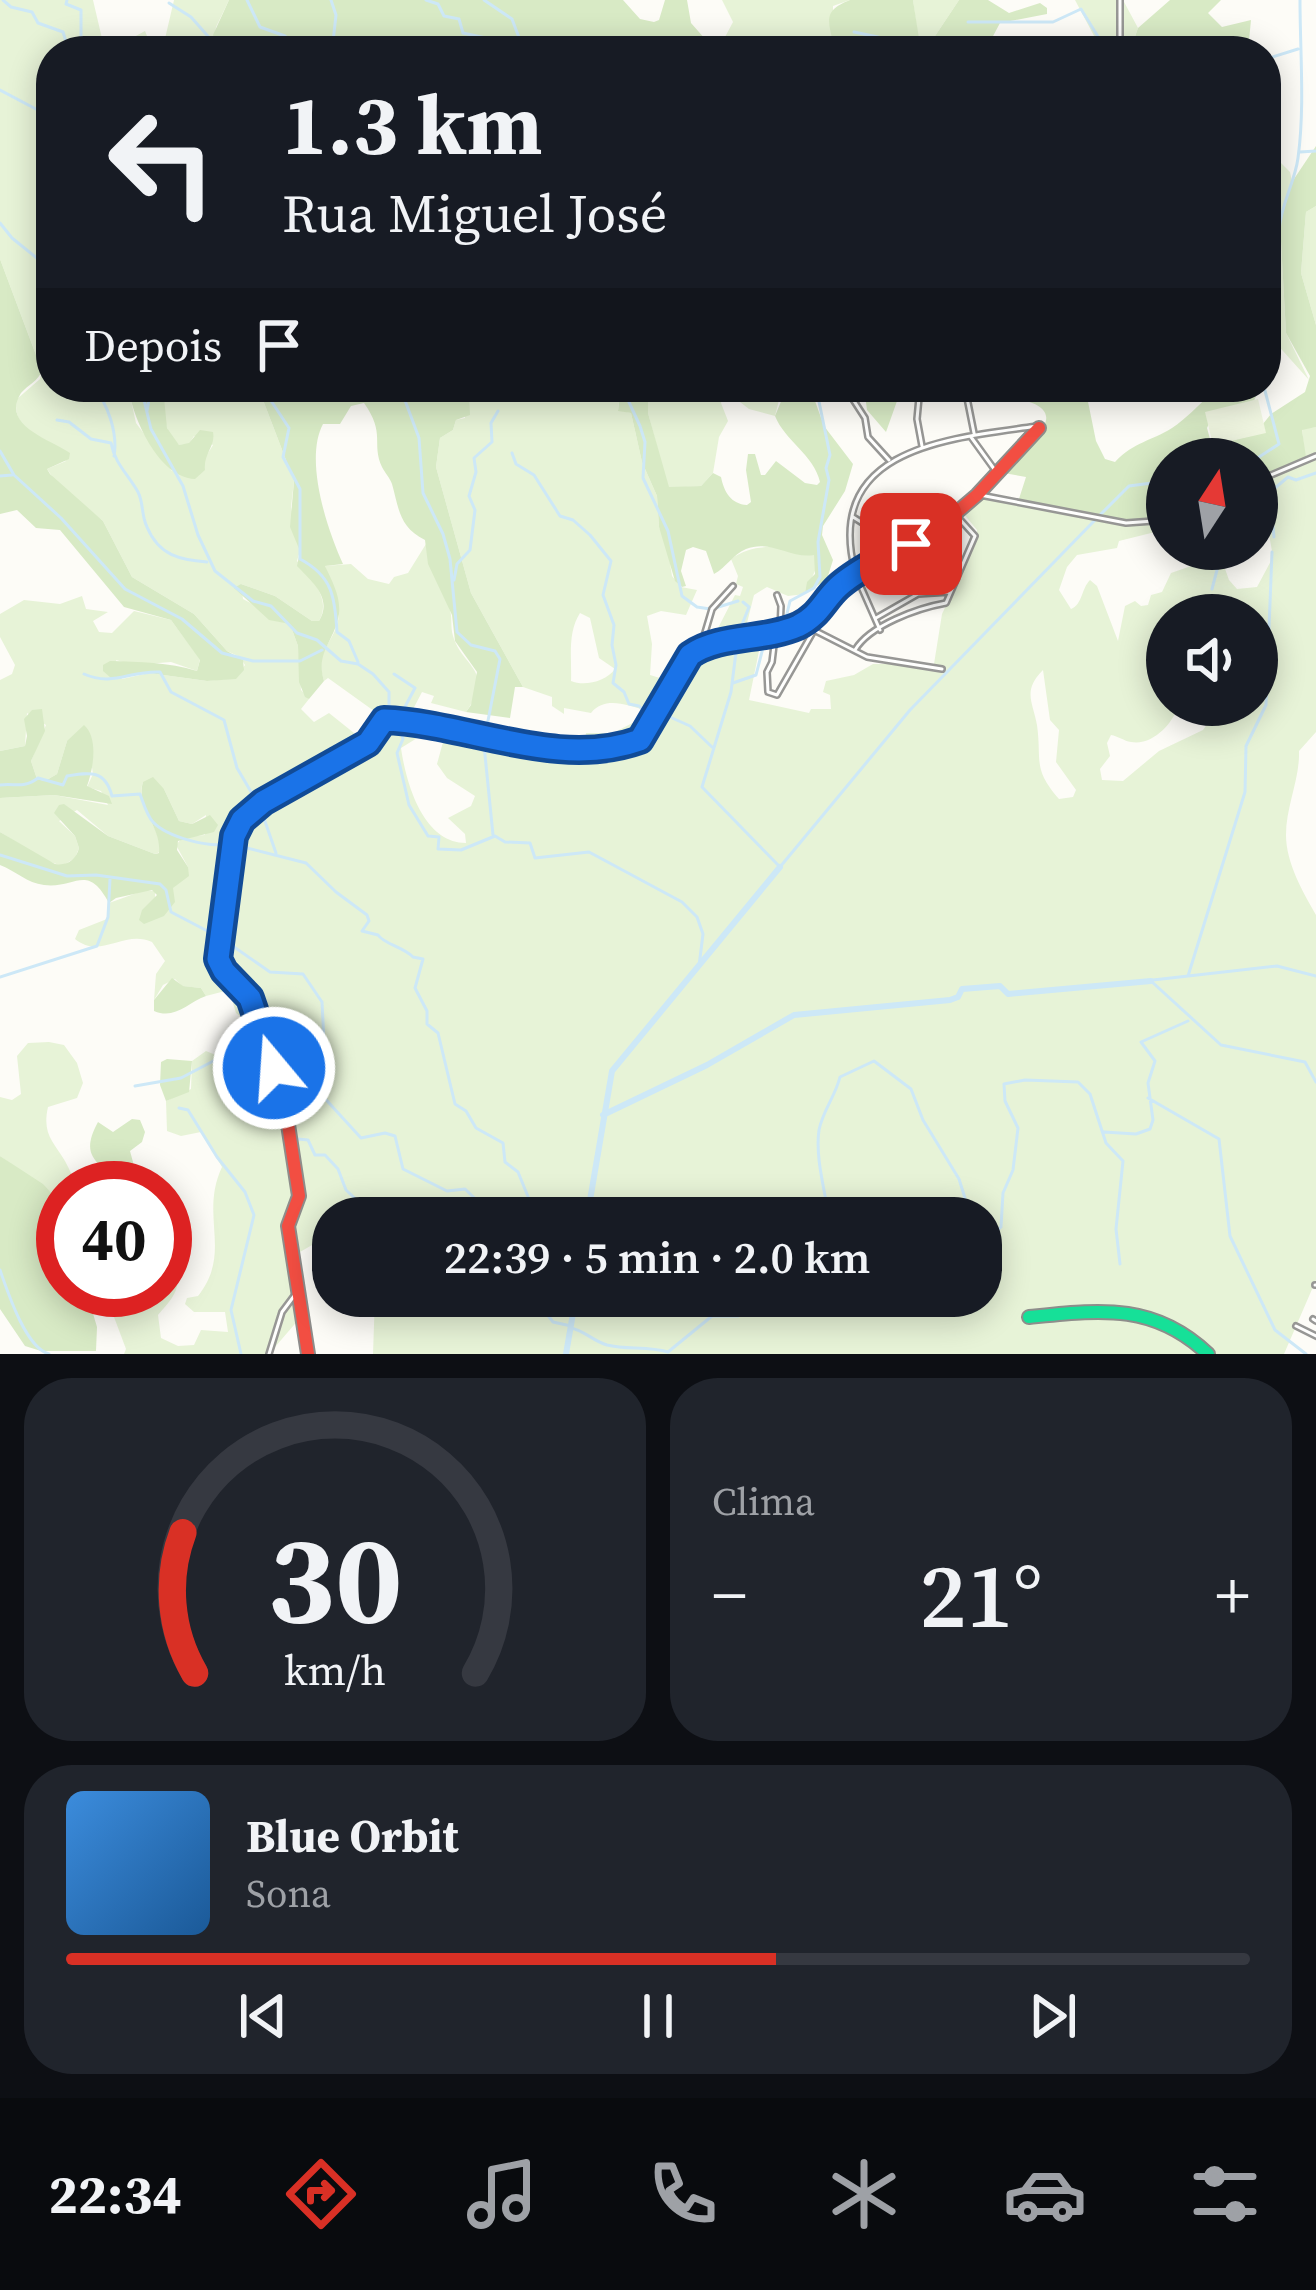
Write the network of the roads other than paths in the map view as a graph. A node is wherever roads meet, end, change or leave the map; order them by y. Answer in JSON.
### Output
{"nodes":[{"id":1,"x":1120,"y":0,"type":"edge"},
{"id":2,"x":1120,"y":36,"type":"edge"},
{"id":3,"x":855,"y":402,"type":"edge"},
{"id":4,"x":919,"y":402,"type":"edge"},
{"id":5,"x":968,"y":402,"type":"edge"},
{"id":6,"x":1039,"y":428,"type":"joint"},
{"id":7,"x":972,"y":436,"type":"junction"},
{"id":8,"x":922,"y":448,"type":"junction"},
{"id":9,"x":1316,"y":456,"type":"edge"},
{"id":10,"x":890,"y":461,"type":"junction"},
{"id":11,"x":1278,"y":472,"type":"edge"},
{"id":12,"x":998,"y":474,"type":"junction"},
{"id":13,"x":977,"y":496,"type":"junction"},
{"id":14,"x":955,"y":514,"type":"junction"},
{"id":15,"x":851,"y":517,"type":"junction"},
{"id":16,"x":1146,"y":522,"type":"edge"},
{"id":17,"x":901,"y":548,"type":"junction"},
{"id":18,"x":856,"y":576,"type":"junction"},
{"id":19,"x":733,"y":586,"type":"dead end"},
{"id":20,"x":951,"y":592,"type":"junction"},
{"id":21,"x":777,"y":595,"type":"dead end"},
{"id":22,"x":875,"y":619,"type":"junction"},
{"id":23,"x":808,"y":627,"type":"junction"},
{"id":24,"x":880,"y":630,"type":"junction"},
{"id":25,"x":778,"y":633,"type":"junction"},
{"id":26,"x":701,"y":647,"type":"junction"},
{"id":27,"x":854,"y":650,"type":"junction"},
{"id":28,"x":942,"y":669,"type":"dead end"},
{"id":29,"x":297,"y":1292,"type":"junction"},
{"id":30,"x":1029,"y":1317,"type":"dead end"},
{"id":31,"x":1297,"y":1326,"type":"dead end"},
{"id":32,"x":1316,"y":1336,"type":"edge"},
{"id":33,"x":269,"y":1354,"type":"edge"},
{"id":34,"x":308,"y":1354,"type":"edge"},
{"id":35,"x":1208,"y":1354,"type":"edge"}],
"edges":[{"from":1,"to":2,"type":"street"},
{"from":3,"to":10,"type":"street"},
{"from":4,"to":8,"type":"street"},
{"from":5,"to":7,"type":"street"},
{"from":6,"to":7,"type":"street"},
{"from":6,"to":12,"type":"street"},
{"from":7,"to":8,"type":"street"},
{"from":7,"to":12,"type":"street"},
{"from":8,"to":10,"type":"street"},
{"from":9,"to":11,"type":"street"},
{"from":10,"to":15,"type":"street"},
{"from":12,"to":13,"type":"street"},
{"from":13,"to":14,"type":"street"},
{"from":13,"to":16,"type":"street"},
{"from":14,"to":17,"type":"street"},
{"from":14,"to":20,"type":"street"},
{"from":15,"to":17,"type":"street"},
{"from":15,"to":18,"type":"street"},
{"from":17,"to":18,"type":"street"},
{"from":18,"to":22,"type":"street"},
{"from":18,"to":23,"type":"street"},
{"from":19,"to":26,"type":"street"},
{"from":20,"to":22,"type":"street"},
{"from":20,"to":24,"type":"street"},
{"from":21,"to":25,"type":"street"},
{"from":22,"to":24,"type":"street"},
{"from":23,"to":25,"type":"street"},
{"from":23,"to":25,"type":"street"},
{"from":23,"to":27,"type":"street"},
{"from":24,"to":27,"type":"street"},
{"from":25,"to":26,"type":"street"},
{"from":26,"to":29,"type":"street"},
{"from":27,"to":28,"type":"street"},
{"from":29,"to":33,"type":"street"},
{"from":29,"to":34,"type":"street"},
{"from":30,"to":35,"type":"street"},
{"from":31,"to":32,"type":"street"}]}
